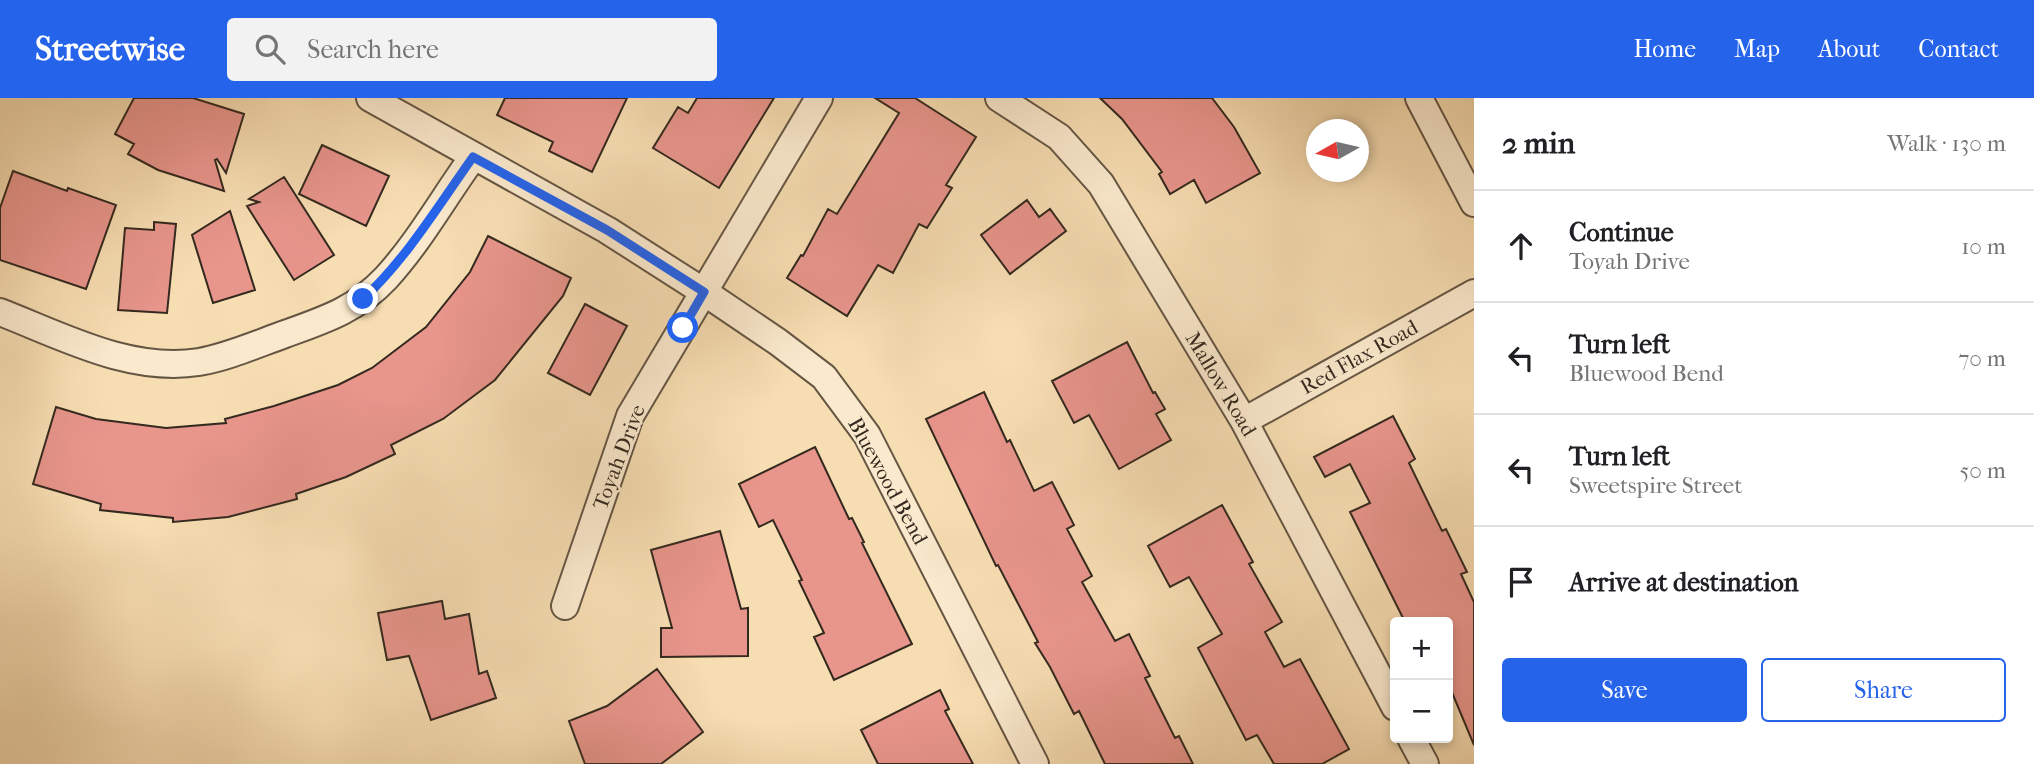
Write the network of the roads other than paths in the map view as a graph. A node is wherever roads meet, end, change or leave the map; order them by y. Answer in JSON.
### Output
{"nodes":[{"id":1,"x":370,"y":98,"type":"edge"},
{"id":2,"x":819,"y":98,"type":"edge"},
{"id":3,"x":999,"y":98,"type":"edge"},
{"id":4,"x":1419,"y":98,"type":"edge"},
{"id":5,"x":473,"y":157,"type":"junction"},
{"id":6,"x":1474,"y":203,"type":"edge"},
{"id":7,"x":704,"y":292,"type":"junction"},
{"id":8,"x":1474,"y":293,"type":"edge"},
{"id":9,"x":0,"y":312,"type":"edge"},
{"id":10,"x":1244,"y":421,"type":"junction"},
{"id":11,"x":565,"y":606,"type":"dead end"},
{"id":12,"x":1390,"y":698,"type":"edge"},
{"id":13,"x":1414,"y":743,"type":"edge"},
{"id":14,"x":1035,"y":764,"type":"edge"},
{"id":15,"x":1425,"y":764,"type":"edge"}],
"edges":[{"from":1,"to":5,"type":"street","name":"Bluewood Bend"},
{"from":2,"to":7,"type":"street","name":"Toyah Drive"},
{"from":3,"to":10,"type":"street","name":"Mallow Road"},
{"from":4,"to":6,"type":"street"},
{"from":5,"to":7,"type":"street","name":"Bluewood Bend"},
{"from":5,"to":9,"type":"street"},
{"from":7,"to":11,"type":"street","name":"Toyah Drive"},
{"from":7,"to":14,"type":"street","name":"Bluewood Bend"},
{"from":8,"to":10,"type":"street","name":"Red Flax Road"},
{"from":10,"to":12,"type":"street","name":"Mallow Road"},
{"from":13,"to":15,"type":"street"}]}
